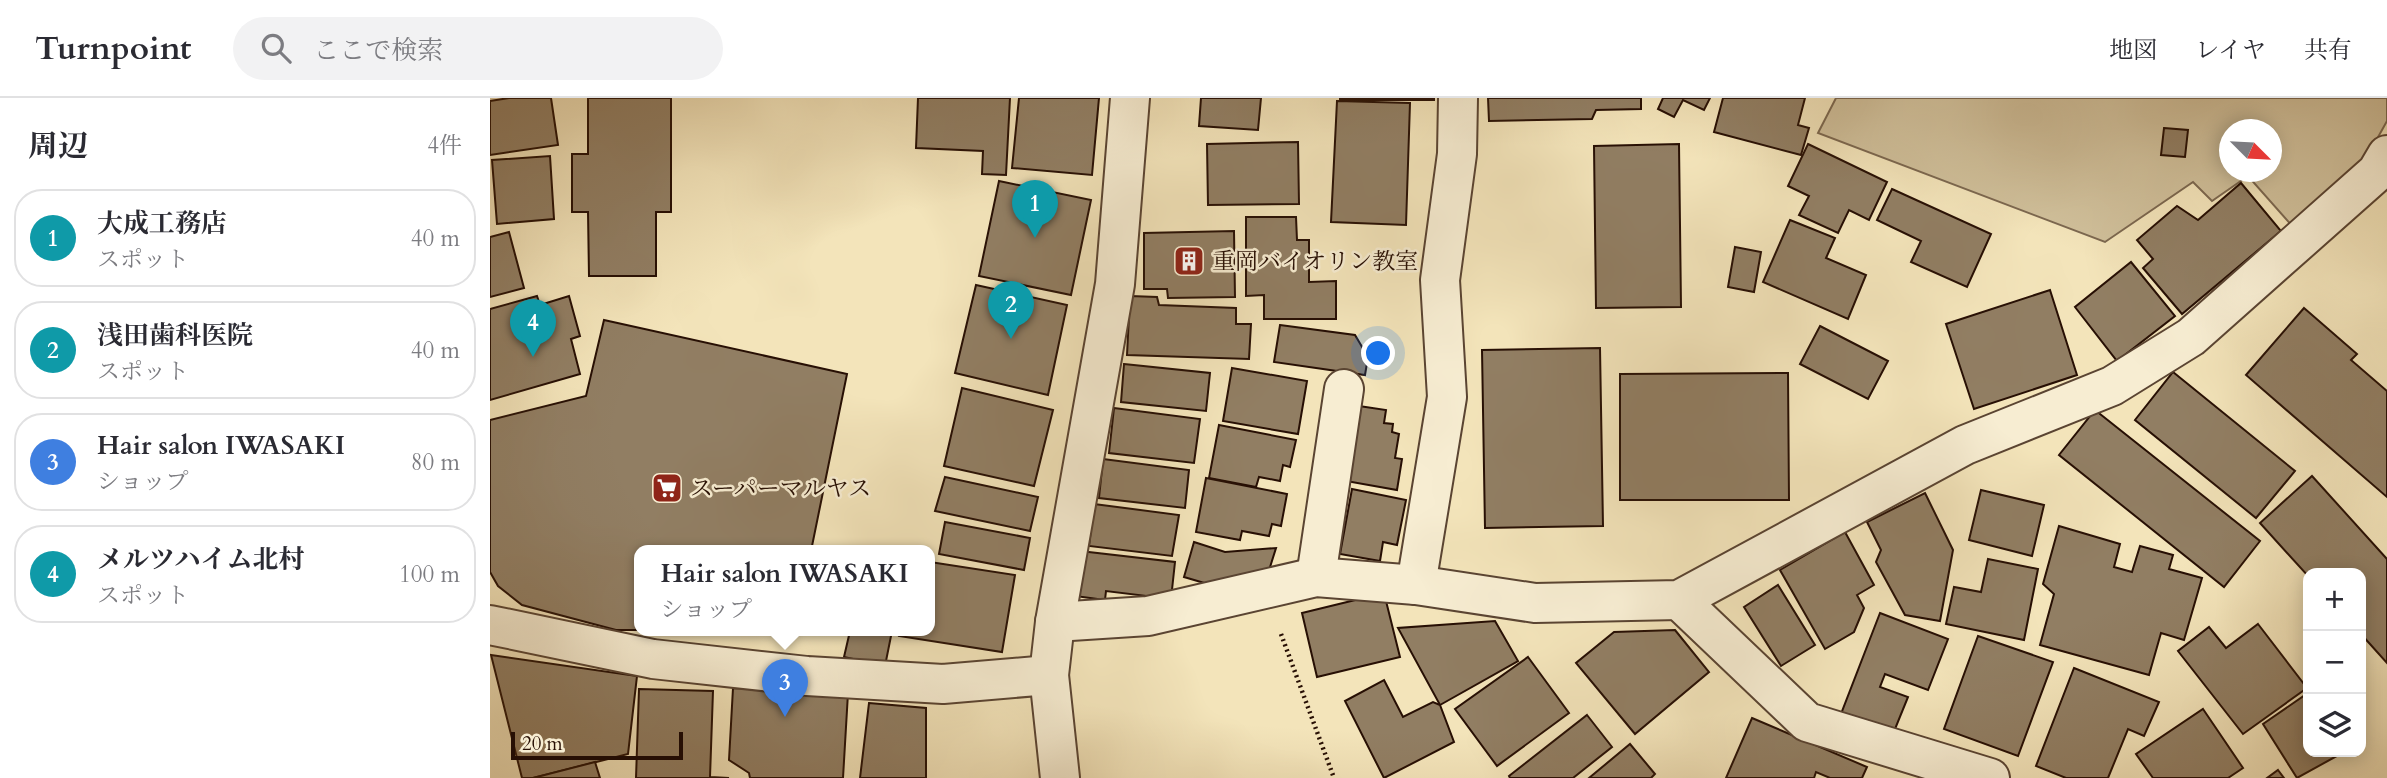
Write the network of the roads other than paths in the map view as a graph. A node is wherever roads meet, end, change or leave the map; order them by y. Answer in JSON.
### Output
{"nodes":[{"id":1,"x":1130,"y":98,"type":"edge"},
{"id":2,"x":1458,"y":98,"type":"edge"},
{"id":3,"x":2387,"y":155,"type":"edge"},
{"id":4,"x":1344,"y":389,"type":"dead end"},
{"id":5,"x":1315,"y":577,"type":"junction"},
{"id":6,"x":1416,"y":585,"type":"junction"},
{"id":7,"x":1679,"y":600,"type":"junction"},
{"id":8,"x":1055,"y":622,"type":"junction"},
{"id":9,"x":490,"y":625,"type":"edge"},
{"id":10,"x":1049,"y":675,"type":"junction"},
{"id":11,"x":1060,"y":778,"type":"edge"},
{"id":12,"x":1990,"y":778,"type":"edge"}],
"edges":[{"from":1,"to":8,"type":"street"},
{"from":2,"to":6,"type":"street"},
{"from":3,"to":7,"type":"street"},
{"from":4,"to":5,"type":"street"},
{"from":5,"to":6,"type":"street"},
{"from":5,"to":8,"type":"street"},
{"from":6,"to":7,"type":"street"},
{"from":7,"to":12,"type":"street"},
{"from":8,"to":10,"type":"street"},
{"from":9,"to":10,"type":"street"},
{"from":10,"to":11,"type":"street"}]}
